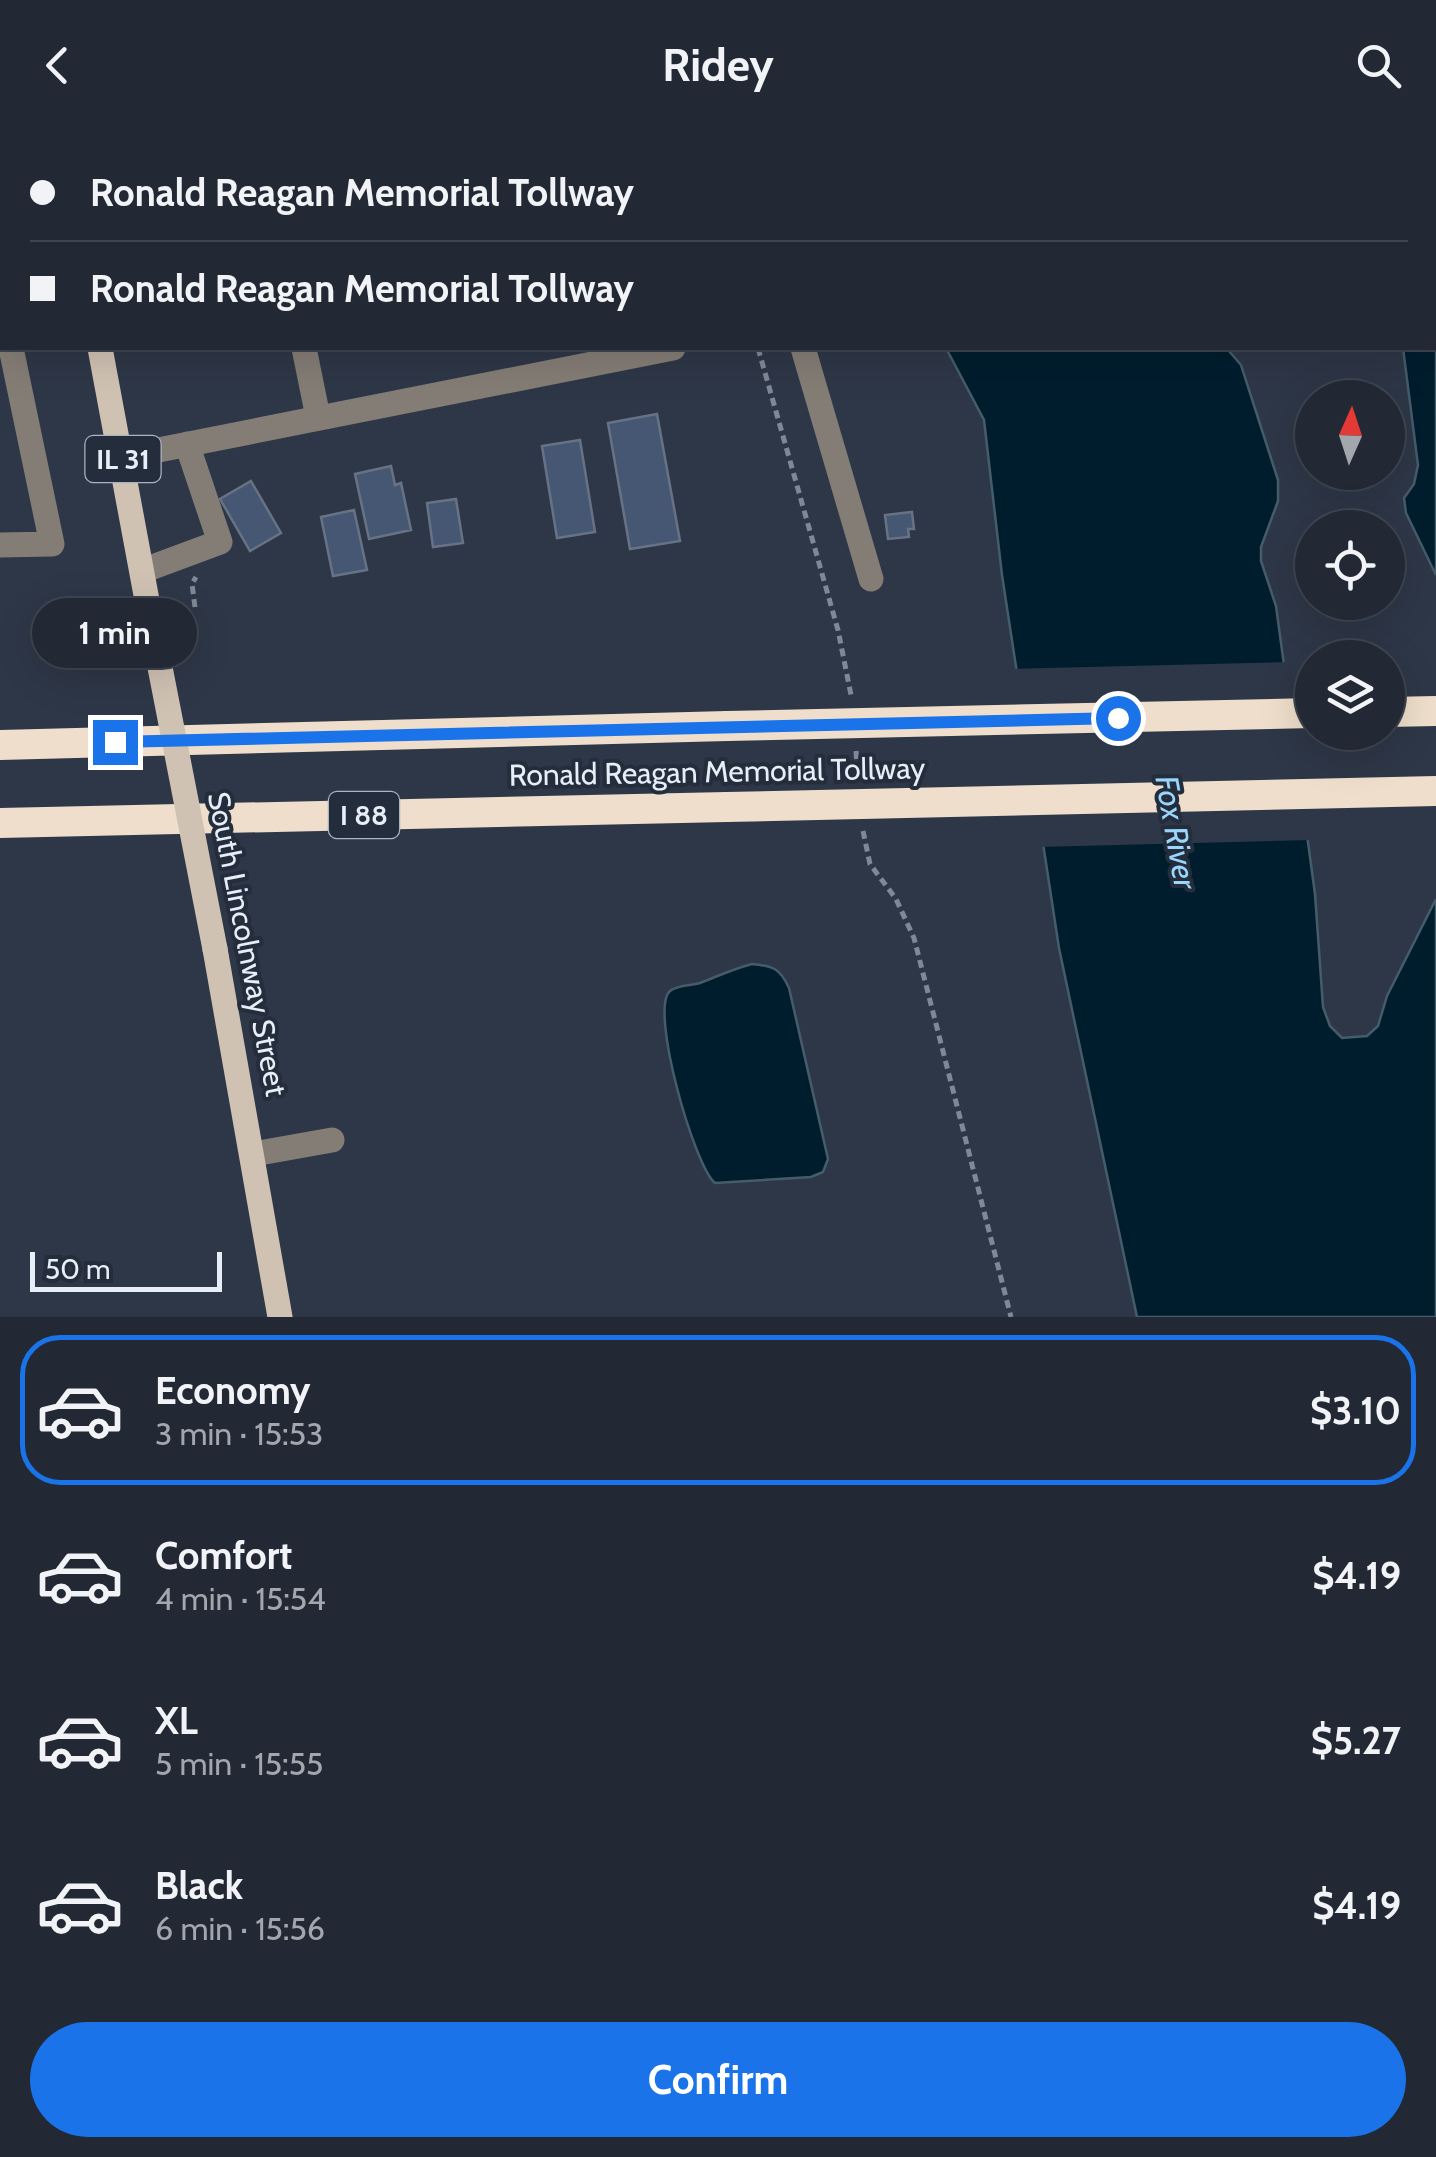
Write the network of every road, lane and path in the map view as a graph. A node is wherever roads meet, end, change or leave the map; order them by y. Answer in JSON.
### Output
{"nodes":[{"id":1,"x":11,"y":350,"type":"edge"},
{"id":2,"x":100,"y":350,"type":"edge"},
{"id":3,"x":304,"y":350,"type":"edge"},
{"id":4,"x":663,"y":350,"type":"edge"},
{"id":5,"x":804,"y":350,"type":"edge"},
{"id":6,"x":318,"y":417,"type":"junction"},
{"id":7,"x":187,"y":444,"type":"junction"},
{"id":8,"x":123,"y":457,"type":"junction"},
{"id":9,"x":0,"y":545,"type":"edge"},
{"id":10,"x":142,"y":571,"type":"junction"},
{"id":11,"x":203,"y":572,"type":"dead end"},
{"id":12,"x":871,"y":579,"type":"dead end"},
{"id":13,"x":195,"y":607,"type":"dead end"},
{"id":14,"x":1436,"y":711,"type":"edge"},
{"id":15,"x":1405,"y":712,"type":"edge"},
{"id":16,"x":1295,"y":714,"type":"edge"},
{"id":17,"x":0,"y":746,"type":"edge"},
{"id":18,"x":1436,"y":791,"type":"edge"},
{"id":19,"x":0,"y":823,"type":"edge"},
{"id":20,"x":332,"y":1140,"type":"dead end"},
{"id":21,"x":254,"y":1154,"type":"junction"},
{"id":22,"x":280,"y":1317,"type":"edge"}],
"edges":[{"from":1,"to":9,"type":"street"},
{"from":2,"to":8,"type":"main road","name":"South Lincolnway Street","number":"IL 31"},
{"from":3,"to":6,"type":"street"},
{"from":4,"to":6,"type":"street"},
{"from":5,"to":12,"type":"street"},
{"from":6,"to":7,"type":"street"},
{"from":7,"to":8,"type":"street"},
{"from":7,"to":10,"type":"street"},
{"from":8,"to":10,"type":"main road","name":"South Lincolnway Street","number":"IL 31"},
{"from":10,"to":21,"type":"main road","name":"South Lincolnway Street","number":"IL 31","bridge":true},
{"from":11,"to":13,"type":"path"},
{"from":14,"to":15,"type":"highway"},
{"from":16,"to":17,"type":"highway","name":"Ronald Reagan Memorial Tollway","bridge":true},
{"from":18,"to":19,"type":"highway","name":"Ronald Reagan Memorial Tollway","number":"I 88","bridge":true},
{"from":20,"to":21,"type":"street"},
{"from":21,"to":22,"type":"main road","name":"South Lincolnway Street","number":"IL 31"}]}
